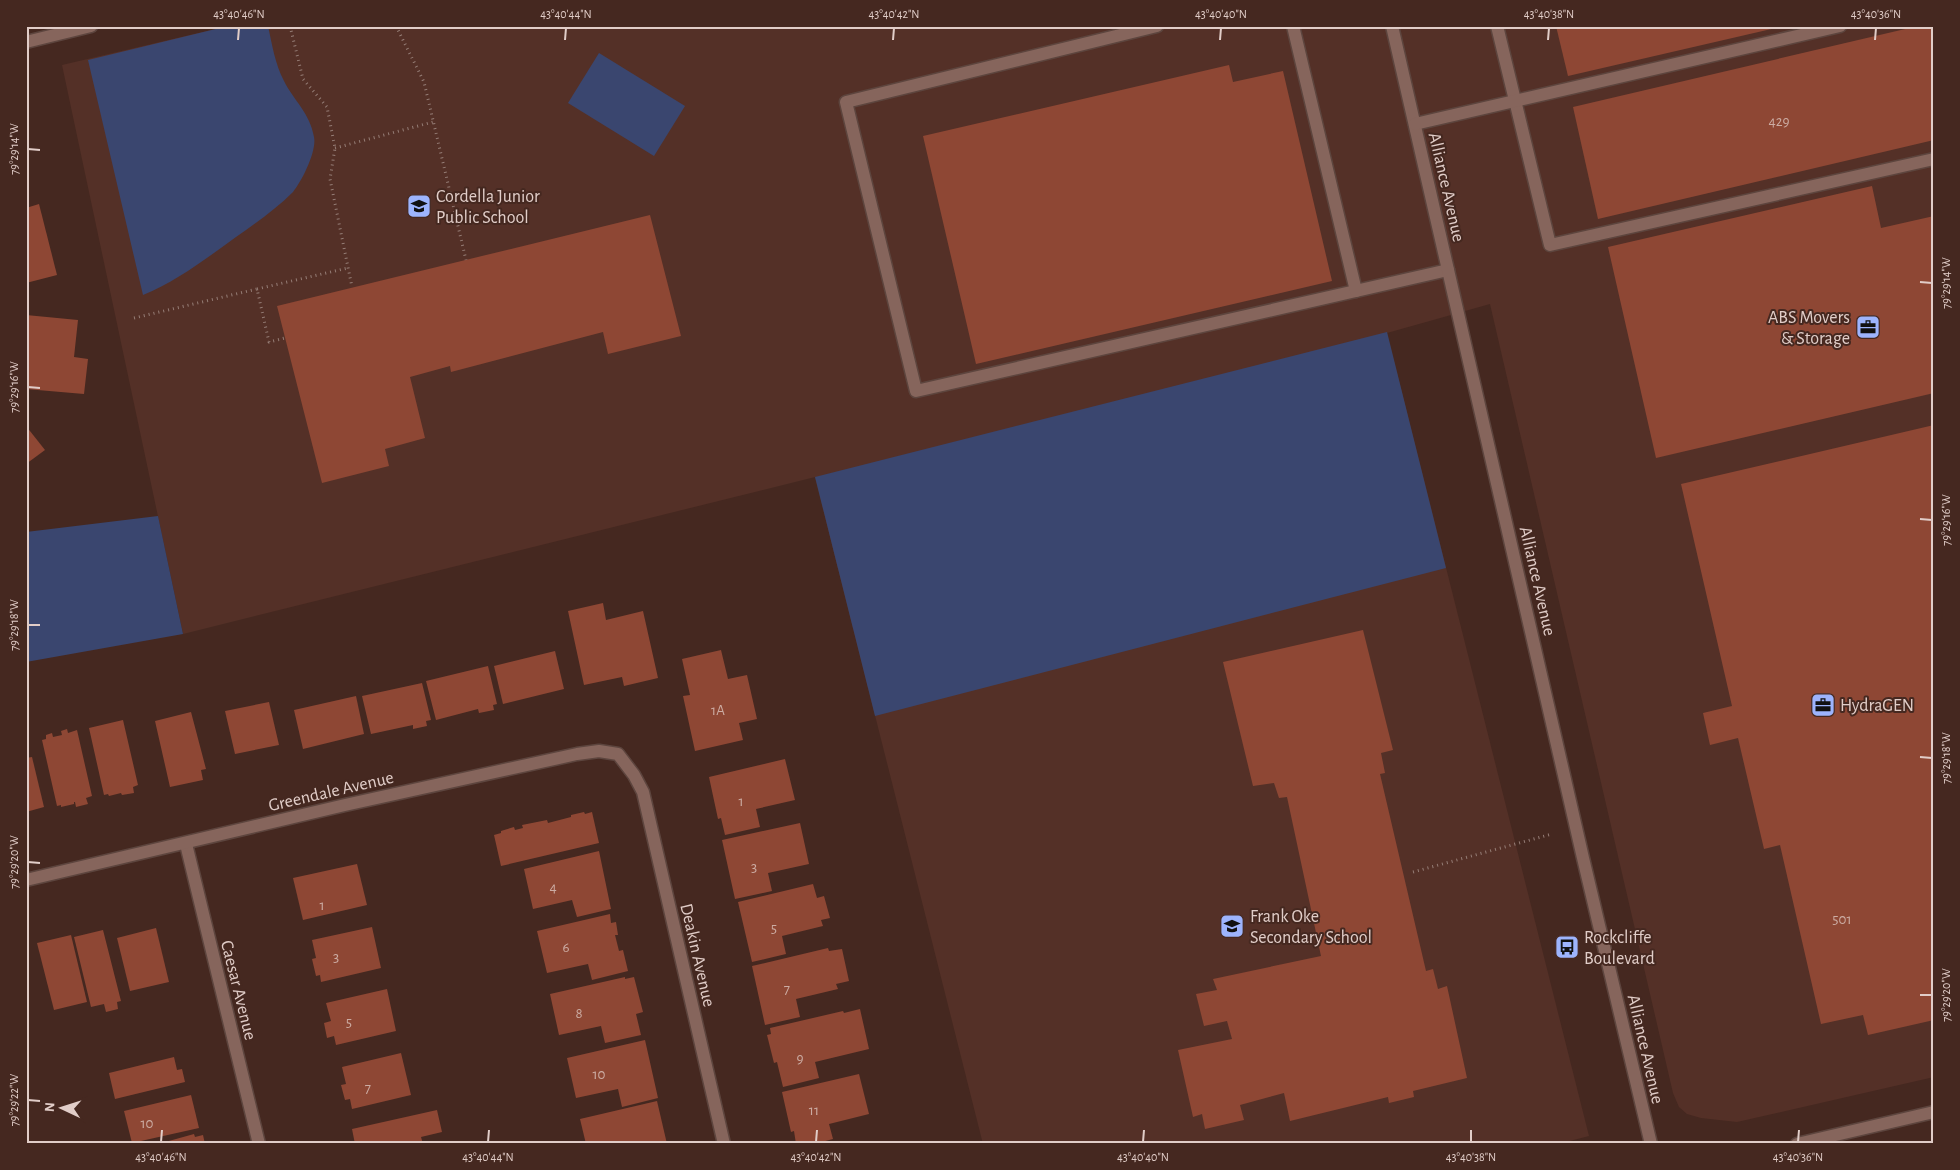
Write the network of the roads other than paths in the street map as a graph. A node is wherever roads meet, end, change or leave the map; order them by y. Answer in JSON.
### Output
{"nodes":[{"id":1,"x":91,"y":26,"type":"edge"},
{"id":2,"x":1157,"y":26,"type":"edge"},
{"id":3,"x":1294,"y":26,"type":"edge"},
{"id":4,"x":1392,"y":26,"type":"edge"},
{"id":5,"x":1497,"y":26,"type":"edge"},
{"id":6,"x":1840,"y":26,"type":"edge"},
{"id":7,"x":26,"y":42,"type":"edge"},
{"id":8,"x":1515,"y":101,"type":"junction"},
{"id":9,"x":1415,"y":124,"type":"junction"},
{"id":10,"x":1934,"y":159,"type":"edge"},
{"id":11,"x":1448,"y":270,"type":"junction"},
{"id":12,"x":1356,"y":291,"type":"junction"},
{"id":13,"x":634,"y":775,"type":"joint"},
{"id":14,"x":186,"y":844,"type":"junction"},
{"id":15,"x":26,"y":880,"type":"edge"},
{"id":16,"x":1934,"y":1112,"type":"edge"},
{"id":17,"x":259,"y":1144,"type":"edge"},
{"id":18,"x":724,"y":1144,"type":"edge"},
{"id":19,"x":1651,"y":1144,"type":"edge"},
{"id":20,"x":1797,"y":1144,"type":"edge"}],
"edges":[{"from":1,"to":7,"type":"street"},
{"from":2,"to":12,"type":"street"},
{"from":3,"to":12,"type":"street"},
{"from":4,"to":9,"type":"street","name":"Alliance Avenue"},
{"from":5,"to":8,"type":"street"},
{"from":6,"to":8,"type":"street"},
{"from":8,"to":9,"type":"street"},
{"from":8,"to":10,"type":"street"},
{"from":9,"to":11,"type":"street","name":"Alliance Avenue"},
{"from":11,"to":12,"type":"street"},
{"from":11,"to":19,"type":"street","name":"Alliance Avenue"},
{"from":13,"to":14,"type":"street","name":"Greendale Avenue"},
{"from":13,"to":18,"type":"street","name":"Deakin Avenue"},
{"from":14,"to":15,"type":"street","name":"Greendale Avenue"},
{"from":14,"to":17,"type":"street","name":"Caesar Avenue"},
{"from":16,"to":20,"type":"street"}]}
